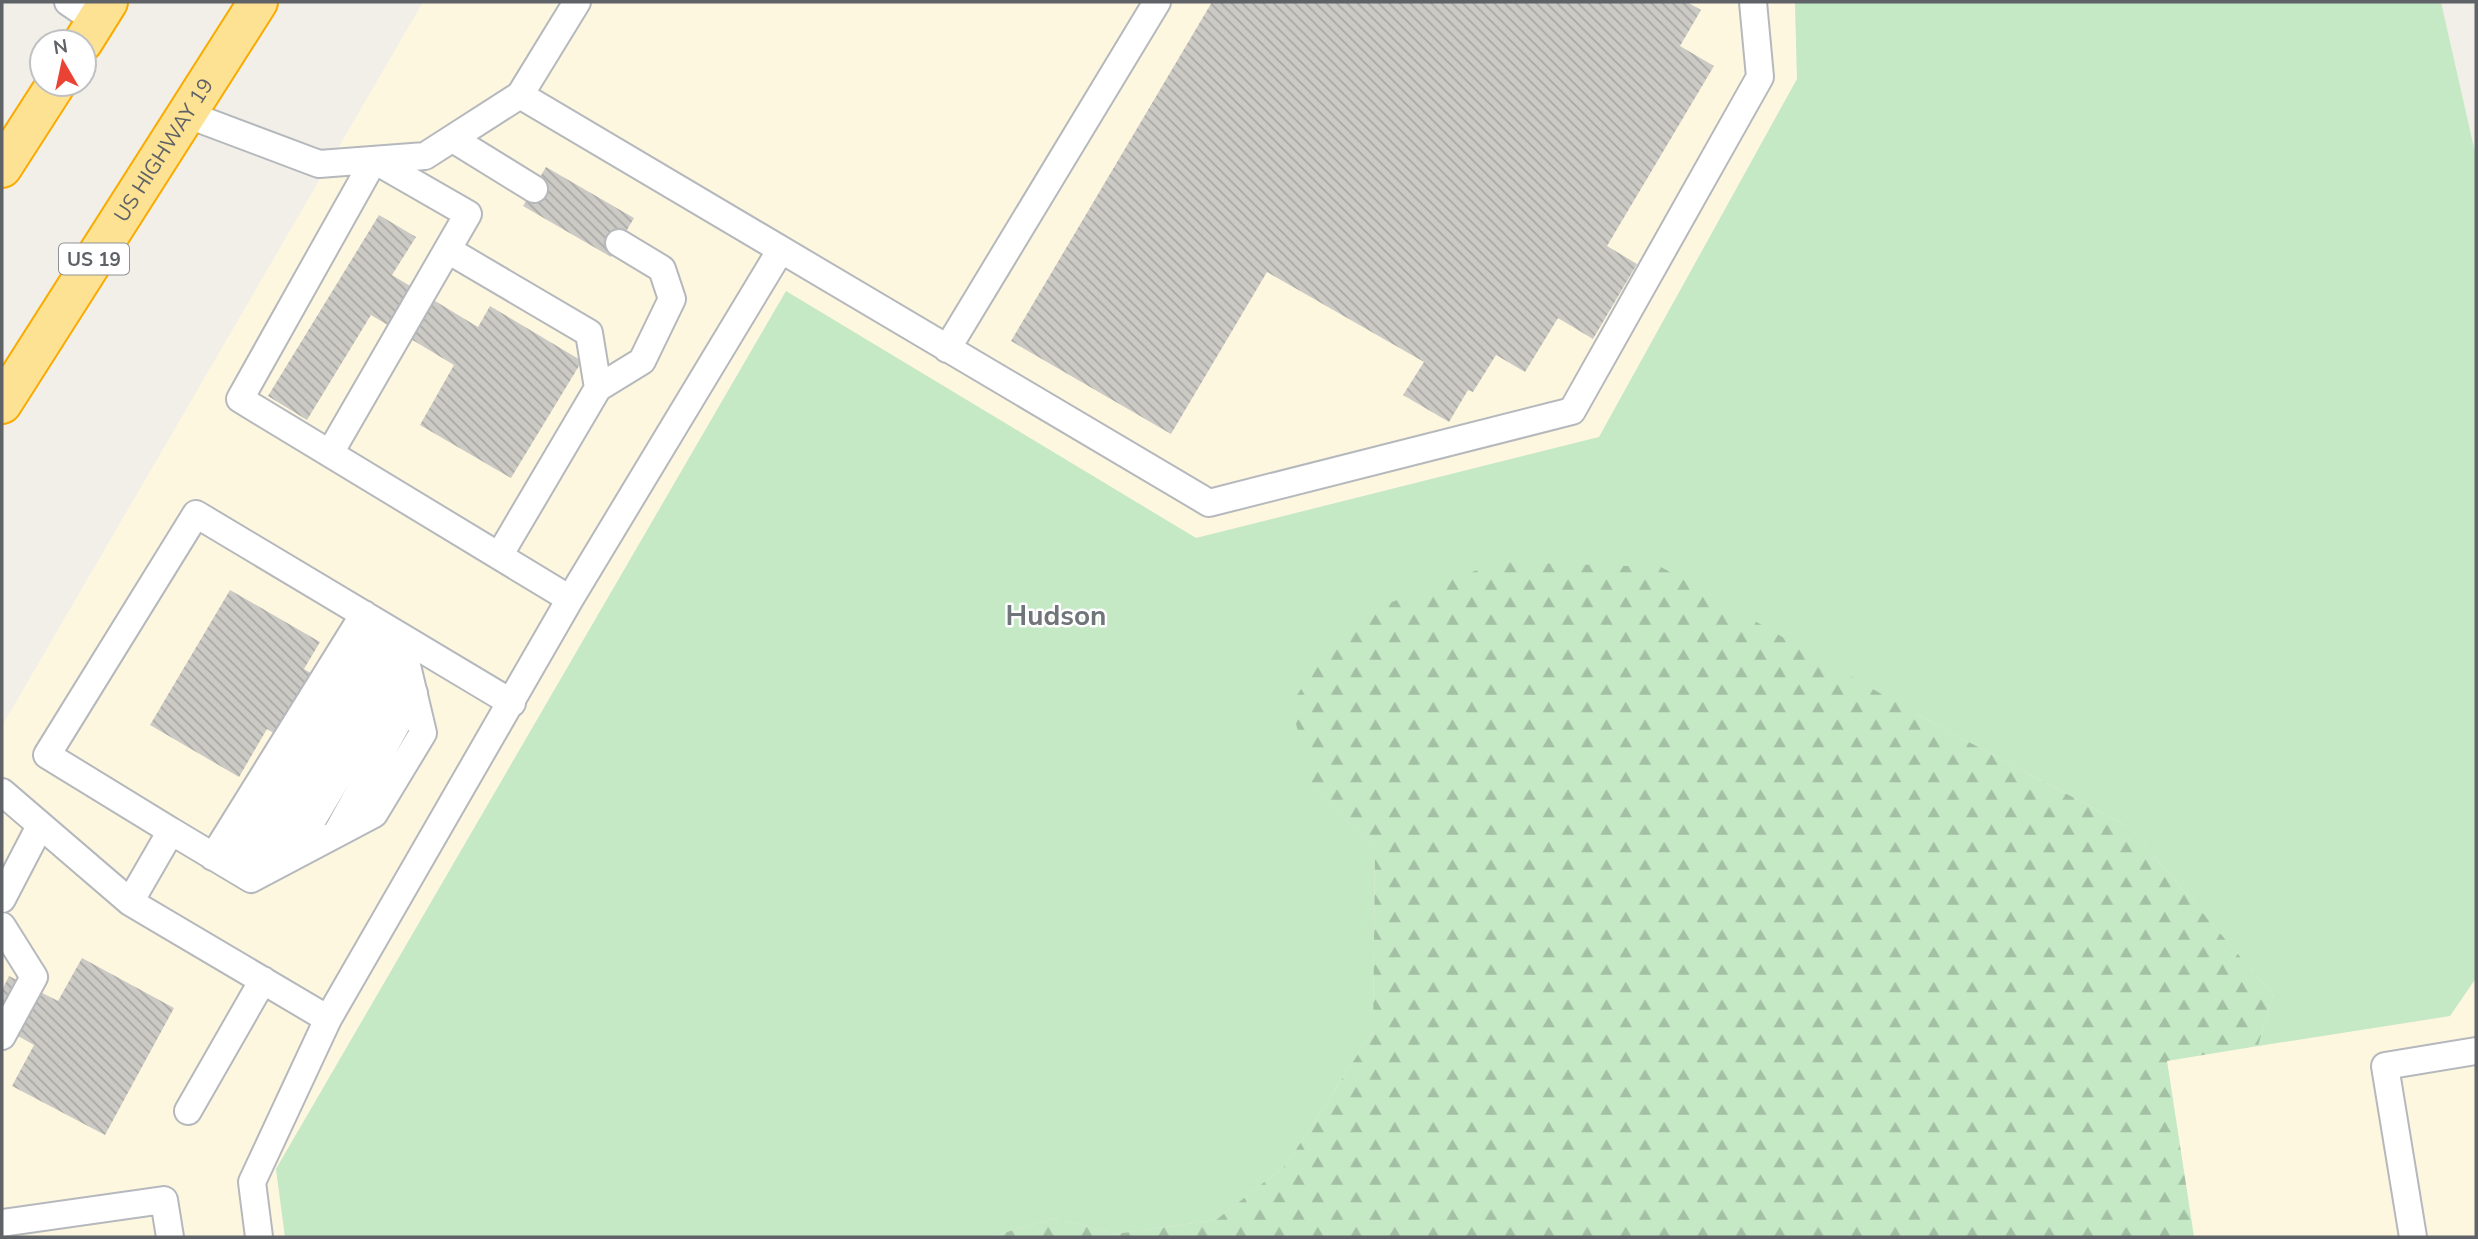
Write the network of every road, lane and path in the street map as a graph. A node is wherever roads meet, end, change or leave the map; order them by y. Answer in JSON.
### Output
{"nodes":[{"id":1,"x":258,"y":2,"type":"edge"},
{"id":2,"x":577,"y":2,"type":"edge"},
{"id":3,"x":1157,"y":2,"type":"edge"},
{"id":4,"x":1753,"y":2,"type":"edge"},
{"id":5,"x":520,"y":95,"type":"junction"},
{"id":6,"x":45,"y":98,"type":"edge"},
{"id":7,"x":187,"y":114,"type":"junction"},
{"id":8,"x":453,"y":139,"type":"junction"},
{"id":9,"x":7,"y":147,"type":"edge"},
{"id":10,"x":374,"y":160,"type":"junction"},
{"id":11,"x":534,"y":189,"type":"dead end"},
{"id":12,"x":620,"y":243,"type":"dead end"},
{"id":13,"x":448,"y":250,"type":"junction"},
{"id":14,"x":780,"y":251,"type":"junction"},
{"id":15,"x":947,"y":349,"type":"junction"},
{"id":16,"x":598,"y":388,"type":"junction"},
{"id":17,"x":2,"y":404,"type":"edge"},
{"id":18,"x":330,"y":453,"type":"junction"},
{"id":19,"x":499,"y":556,"type":"junction"},
{"id":20,"x":570,"y":599,"type":"junction"},
{"id":21,"x":381,"y":625,"type":"junction"},
{"id":22,"x":406,"y":662,"type":"junction"},
{"id":23,"x":512,"y":703,"type":"junction"},
{"id":24,"x":2,"y":792,"type":"edge"},
{"id":25,"x":40,"y":826,"type":"junction"},
{"id":26,"x":171,"y":831,"type":"junction"},
{"id":27,"x":290,"y":858,"type":"junction"},
{"id":28,"x":231,"y":868,"type":"junction"},
{"id":29,"x":2,"y":899,"type":"edge"},
{"id":30,"x":130,"y":902,"type":"junction"},
{"id":31,"x":2,"y":926,"type":"edge"},
{"id":32,"x":263,"y":980,"type":"junction"},
{"id":33,"x":328,"y":1019,"type":"junction"},
{"id":34,"x":2,"y":1036,"type":"edge"},
{"id":35,"x":2476,"y":1051,"type":"edge"},
{"id":36,"x":188,"y":1111,"type":"dead end"},
{"id":37,"x":2,"y":1223,"type":"edge"},
{"id":38,"x":170,"y":1237,"type":"edge"},
{"id":39,"x":259,"y":1237,"type":"edge"},
{"id":40,"x":2413,"y":1237,"type":"edge"}],
"edges":[{"from":1,"to":7,"type":"highway","name":"US HIGHWAY 19","number":"US 19"},
{"from":2,"to":5,"type":"lane"},
{"from":3,"to":15,"type":"lane"},
{"from":4,"to":15,"type":"lane"},
{"from":5,"to":8,"type":"lane"},
{"from":5,"to":14,"type":"lane"},
{"from":6,"to":9,"type":"highway"},
{"from":7,"to":10,"type":"lane"},
{"from":7,"to":17,"type":"highway","name":"US HIGHWAY 19","number":"US 19"},
{"from":8,"to":10,"type":"lane"},
{"from":8,"to":11,"type":"lane"},
{"from":10,"to":13,"type":"lane"},
{"from":10,"to":18,"type":"lane"},
{"from":12,"to":16,"type":"lane"},
{"from":13,"to":16,"type":"lane"},
{"from":13,"to":18,"type":"lane"},
{"from":14,"to":15,"type":"lane"},
{"from":14,"to":20,"type":"lane"},
{"from":16,"to":19,"type":"lane"},
{"from":18,"to":19,"type":"lane"},
{"from":19,"to":20,"type":"lane"},
{"from":20,"to":23,"type":"lane"},
{"from":21,"to":22,"type":"lane"},
{"from":21,"to":23,"type":"lane"},
{"from":21,"to":26,"type":"lane"},
{"from":21,"to":28,"type":"lane"},
{"from":21,"to":28,"type":"lane"},
{"from":22,"to":27,"type":"lane"},
{"from":22,"to":27,"type":"lane"},
{"from":23,"to":33,"type":"lane"},
{"from":24,"to":25,"type":"lane"},
{"from":25,"to":29,"type":"lane"},
{"from":25,"to":30,"type":"lane"},
{"from":26,"to":28,"type":"lane"},
{"from":26,"to":30,"type":"lane"},
{"from":27,"to":28,"type":"lane"},
{"from":30,"to":32,"type":"lane"},
{"from":31,"to":34,"type":"lane"},
{"from":32,"to":33,"type":"lane"},
{"from":32,"to":36,"type":"lane"},
{"from":33,"to":39,"type":"lane"},
{"from":35,"to":40,"type":"lane"},
{"from":37,"to":38,"type":"lane"}]}
